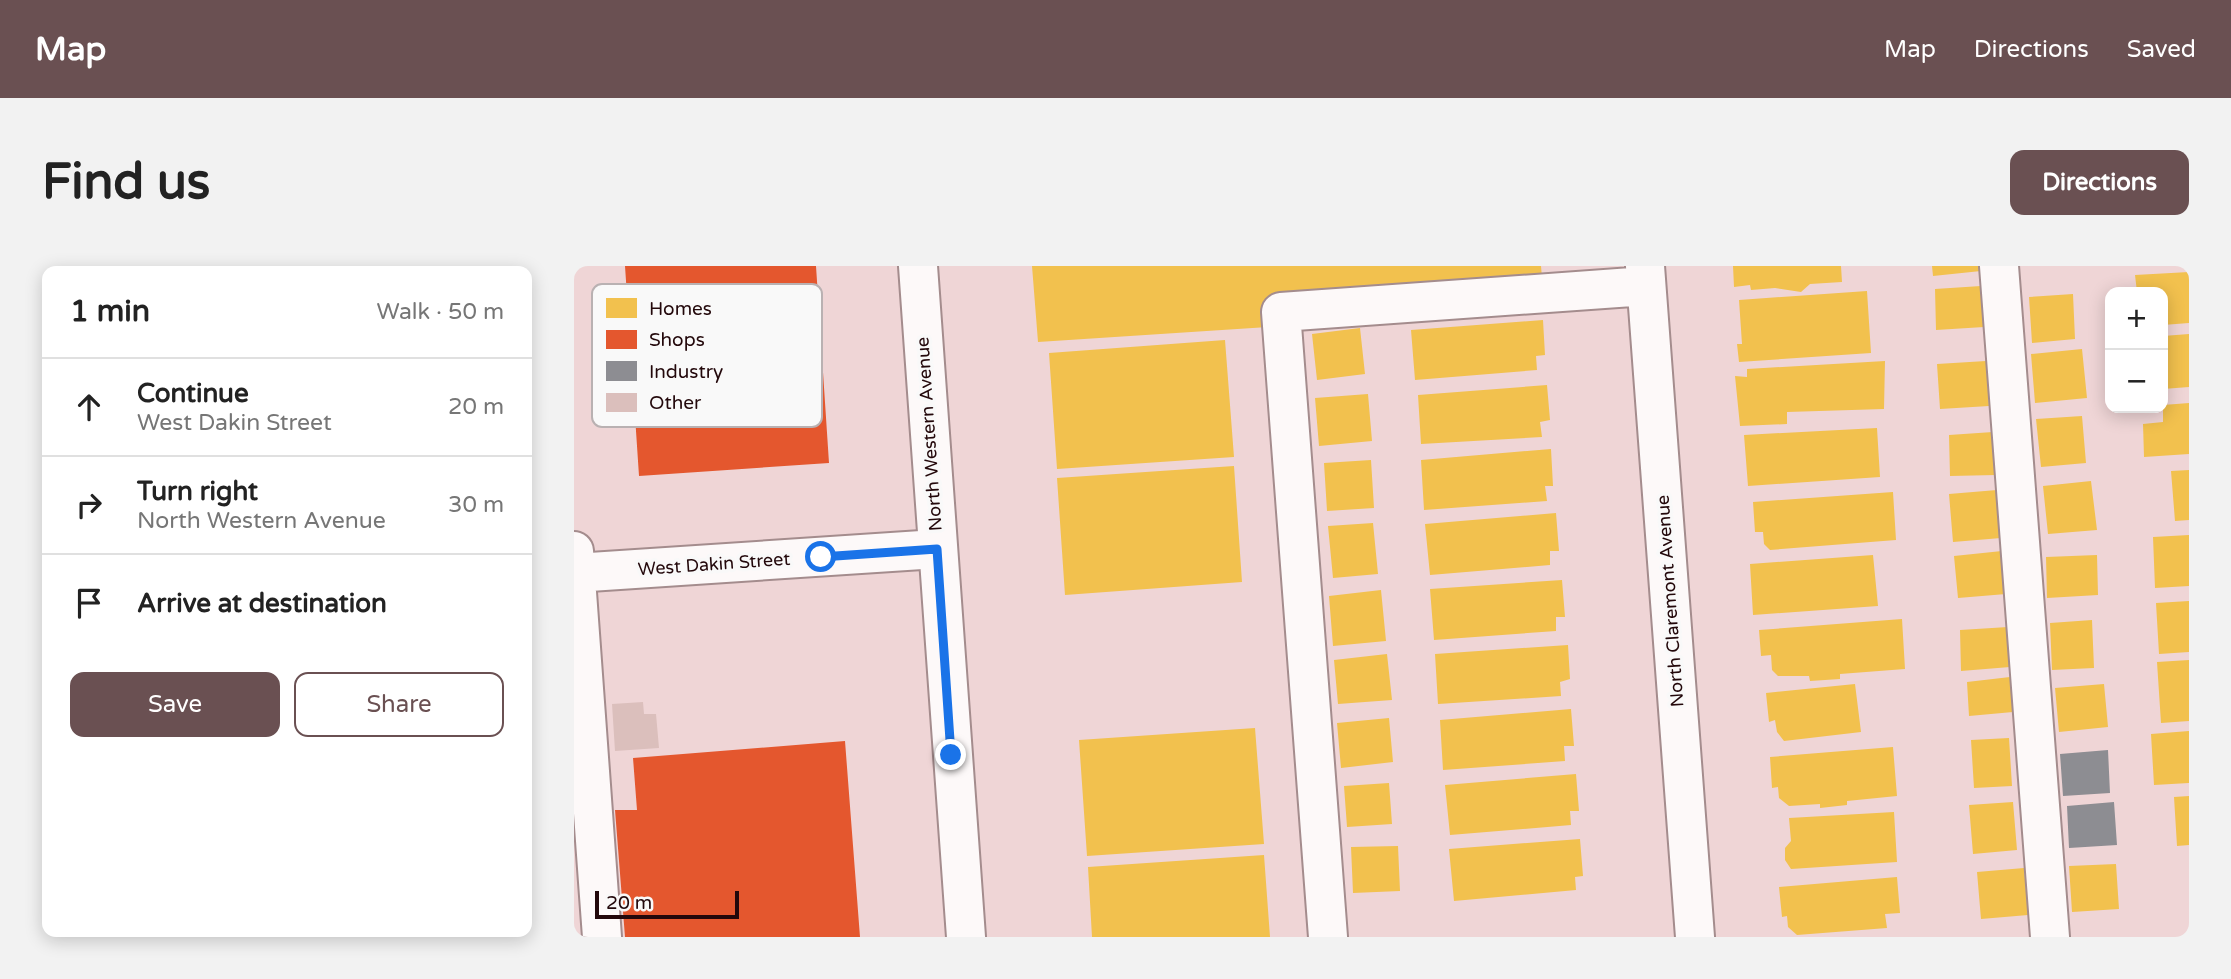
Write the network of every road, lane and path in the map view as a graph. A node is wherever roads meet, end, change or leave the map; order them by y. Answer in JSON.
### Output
{"nodes":[{"id":1,"x":918,"y":266,"type":"edge"},
{"id":2,"x":1999,"y":266,"type":"edge"},
{"id":3,"x":1645,"y":276,"type":"edge"},
{"id":4,"x":937,"y":549,"type":"junction"},
{"id":5,"x":575,"y":566,"type":"edge"},
{"id":6,"x":592,"y":928,"type":"edge"},
{"id":7,"x":966,"y":937,"type":"edge"},
{"id":8,"x":1328,"y":937,"type":"edge"},
{"id":9,"x":1695,"y":937,"type":"edge"},
{"id":10,"x":2050,"y":937,"type":"edge"}],
"edges":[{"from":1,"to":4,"type":"street","name":"North Western Avenue"},
{"from":2,"to":10,"type":"street"},
{"from":3,"to":8,"type":"street"},
{"from":3,"to":9,"type":"street","name":"North Claremont Avenue"},
{"from":4,"to":5,"type":"street","name":"West Dakin Street"},
{"from":4,"to":7,"type":"street","name":"North Western Avenue"},
{"from":5,"to":6,"type":"street"}]}
